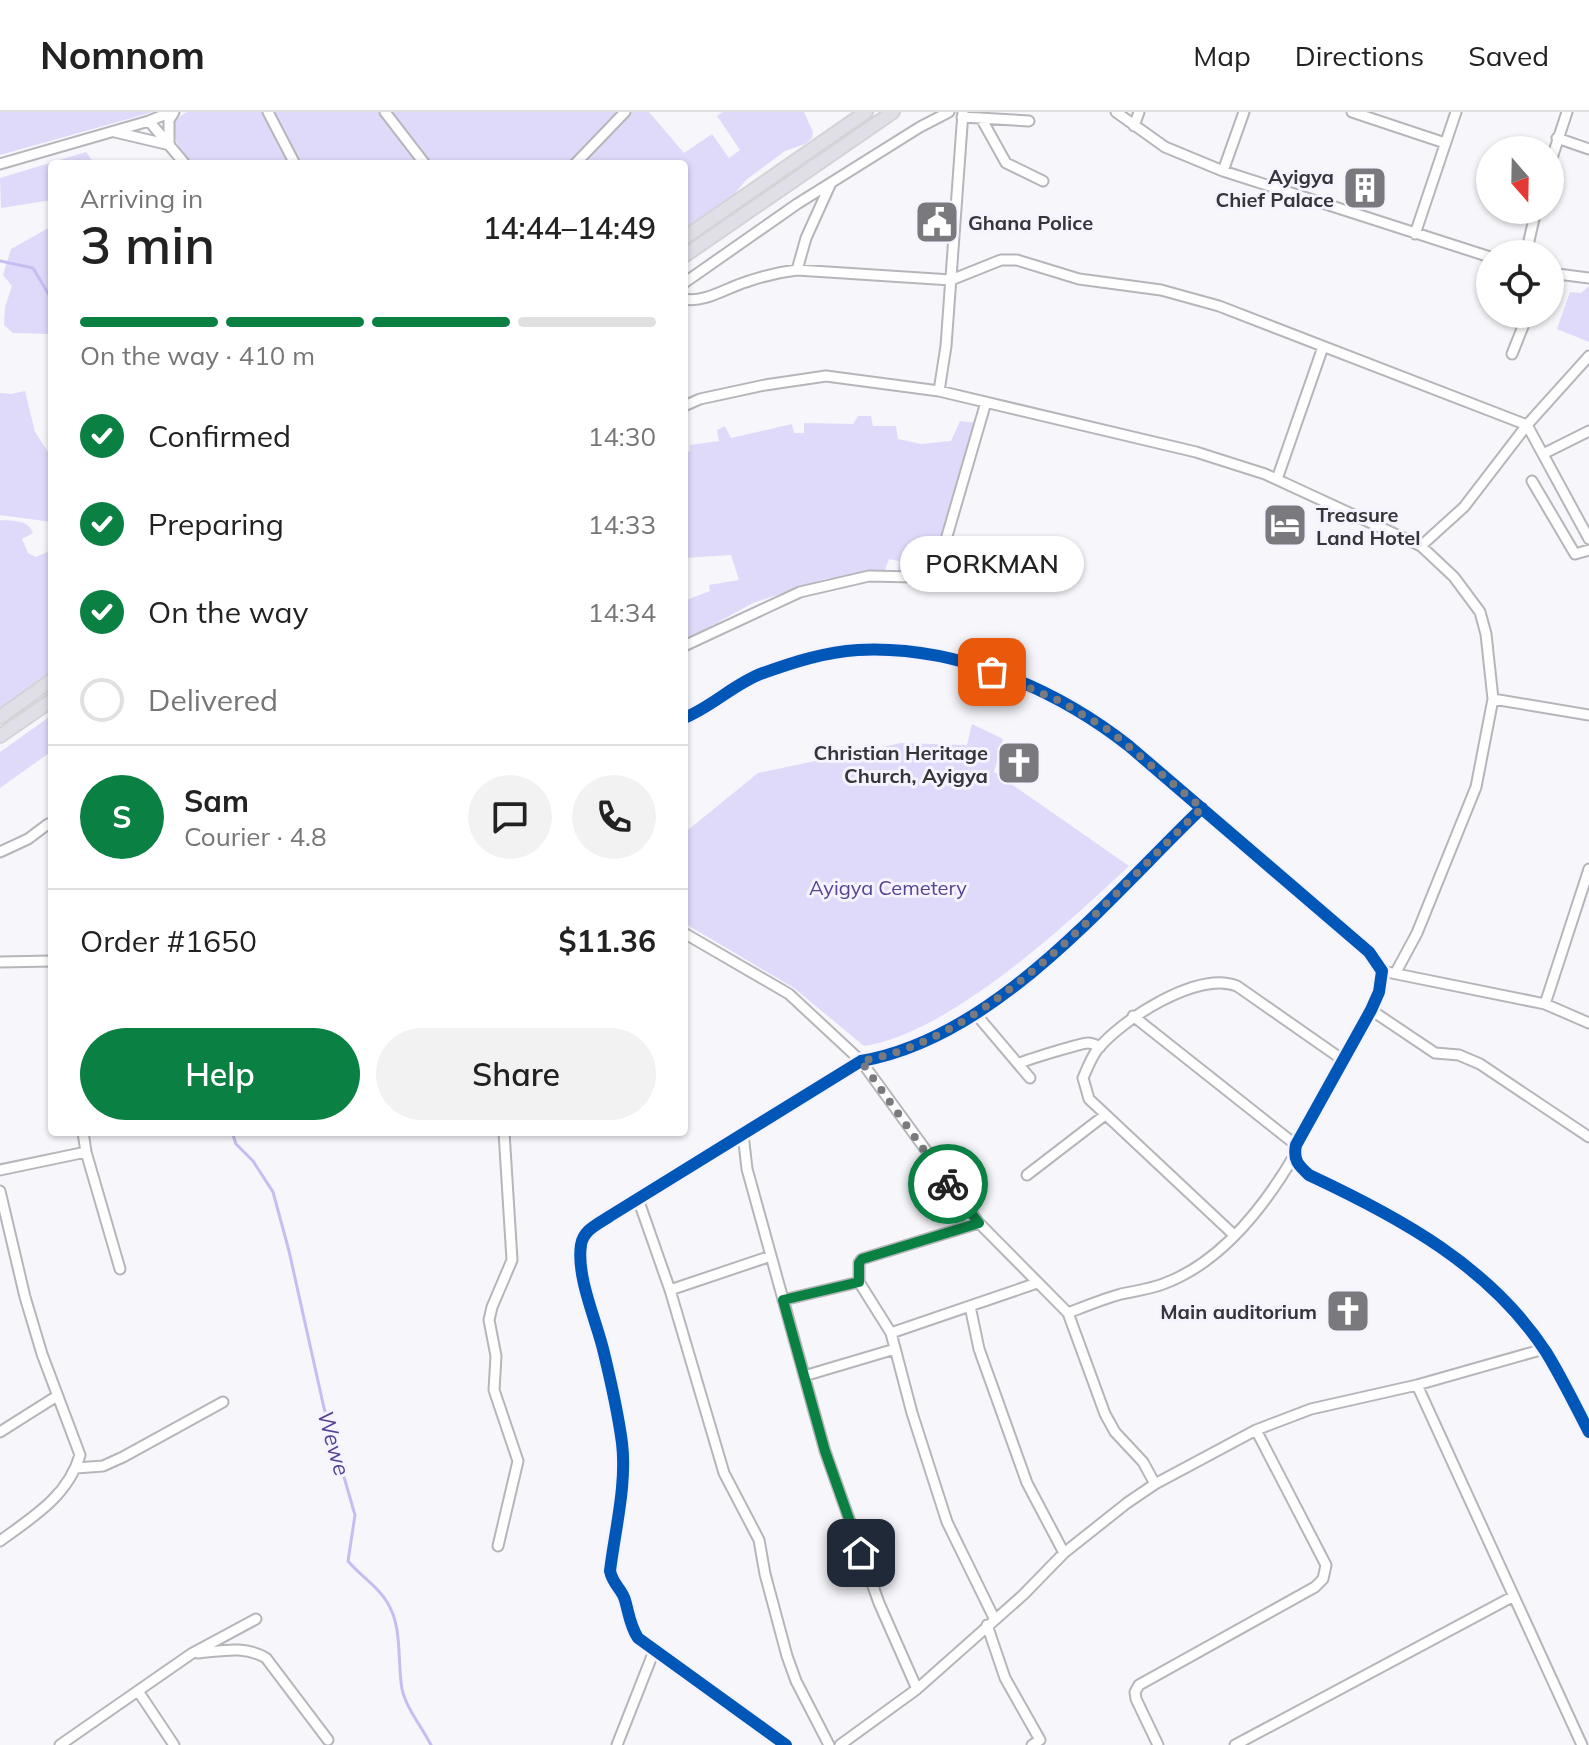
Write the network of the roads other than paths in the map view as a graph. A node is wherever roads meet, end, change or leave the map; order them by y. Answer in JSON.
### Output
{"nodes":[{"id":1,"x":172,"y":112,"type":"edge"},
{"id":2,"x":268,"y":112,"type":"edge"},
{"id":3,"x":385,"y":112,"type":"edge"},
{"id":4,"x":625,"y":112,"type":"edge"},
{"id":5,"x":866,"y":112,"type":"edge"},
{"id":6,"x":893,"y":112,"type":"edge"},
{"id":7,"x":949,"y":112,"type":"edge"},
{"id":8,"x":1116,"y":112,"type":"edge"},
{"id":9,"x":1139,"y":112,"type":"edge"},
{"id":10,"x":1244,"y":112,"type":"edge"},
{"id":11,"x":1352,"y":112,"type":"edge"},
{"id":12,"x":1456,"y":112,"type":"edge"},
{"id":13,"x":1567,"y":112,"type":"edge"},
{"id":14,"x":963,"y":114,"type":"edge"},
{"id":15,"x":981,"y":118,"type":"junction"},
{"id":16,"x":149,"y":121,"type":"junction"},
{"id":17,"x":1029,"y":121,"type":"dead end"},
{"id":18,"x":1134,"y":126,"type":"junction"},
{"id":19,"x":112,"y":131,"type":"junction"},
{"id":20,"x":1558,"y":136,"type":"edge"},
{"id":21,"x":1564,"y":140,"type":"edge"},
{"id":22,"x":1445,"y":143,"type":"junction"},
{"id":23,"x":170,"y":145,"type":"junction"},
{"id":24,"x":1589,"y":149,"type":"edge"},
{"id":25,"x":182,"y":160,"type":"edge"},
{"id":26,"x":293,"y":160,"type":"edge"},
{"id":27,"x":422,"y":160,"type":"edge"},
{"id":28,"x":579,"y":160,"type":"edge"},
{"id":29,"x":0,"y":164,"type":"edge"},
{"id":30,"x":1223,"y":171,"type":"junction"},
{"id":31,"x":1043,"y":181,"type":"dead end"},
{"id":32,"x":830,"y":185,"type":"junction"},
{"id":33,"x":1415,"y":234,"type":"junction"},
{"id":34,"x":688,"y":235,"type":"edge"},
{"id":35,"x":688,"y":253,"type":"edge"},
{"id":36,"x":1476,"y":253,"type":"edge"},
{"id":37,"x":797,"y":270,"type":"junction"},
{"id":38,"x":1564,"y":275,"type":"edge"},
{"id":39,"x":688,"y":278,"type":"edge"},
{"id":40,"x":1589,"y":278,"type":"edge"},
{"id":41,"x":951,"y":280,"type":"junction"},
{"id":42,"x":688,"y":299,"type":"edge"},
{"id":43,"x":1522,"y":328,"type":"edge"},
{"id":44,"x":1323,"y":347,"type":"junction"},
{"id":45,"x":1512,"y":354,"type":"dead end"},
{"id":46,"x":1589,"y":356,"type":"edge"},
{"id":47,"x":939,"y":391,"type":"junction"},
{"id":48,"x":986,"y":402,"type":"junction"},
{"id":49,"x":688,"y":404,"type":"edge"},
{"id":50,"x":1527,"y":425,"type":"junction"},
{"id":51,"x":1589,"y":431,"type":"edge"},
{"id":52,"x":1543,"y":454,"type":"junction"},
{"id":53,"x":1277,"y":479,"type":"junction"},
{"id":54,"x":1532,"y":481,"type":"dead end"},
{"id":55,"x":1589,"y":539,"type":"edge"},
{"id":56,"x":945,"y":543,"type":"dead end"},
{"id":57,"x":1421,"y":546,"type":"junction"},
{"id":58,"x":1589,"y":550,"type":"edge"},
{"id":59,"x":914,"y":577,"type":"dead end"},
{"id":60,"x":688,"y":644,"type":"edge"},
{"id":61,"x":48,"y":683,"type":"edge"},
{"id":62,"x":1493,"y":699,"type":"junction"},
{"id":63,"x":48,"y":703,"type":"edge"},
{"id":64,"x":1589,"y":715,"type":"edge"},
{"id":65,"x":688,"y":716,"type":"edge"},
{"id":66,"x":0,"y":717,"type":"edge"},
{"id":67,"x":0,"y":736,"type":"edge"},
{"id":68,"x":1202,"y":808,"type":"junction"},
{"id":69,"x":48,"y":824,"type":"dead end"},
{"id":70,"x":0,"y":852,"type":"edge"},
{"id":71,"x":1589,"y":869,"type":"edge"},
{"id":72,"x":688,"y":935,"type":"edge"},
{"id":73,"x":48,"y":961,"type":"edge"},
{"id":74,"x":0,"y":962,"type":"edge"},
{"id":75,"x":1382,"y":971,"type":"junction"},
{"id":76,"x":1396,"y":972,"type":"junction"},
{"id":77,"x":1545,"y":1004,"type":"junction"},
{"id":78,"x":1371,"y":1010,"type":"junction"},
{"id":79,"x":975,"y":1013,"type":"junction"},
{"id":80,"x":1133,"y":1016,"type":"junction"},
{"id":81,"x":1589,"y":1023,"type":"edge"},
{"id":82,"x":1100,"y":1047,"type":"junction"},
{"id":83,"x":1343,"y":1060,"type":"junction"},
{"id":84,"x":861,"y":1061,"type":"junction"},
{"id":85,"x":1018,"y":1064,"type":"junction"},
{"id":86,"x":1030,"y":1078,"type":"dead end"},
{"id":87,"x":1105,"y":1115,"type":"junction"},
{"id":88,"x":743,"y":1134,"type":"junction"},
{"id":89,"x":84,"y":1136,"type":"edge"},
{"id":90,"x":504,"y":1136,"type":"edge"},
{"id":91,"x":1589,"y":1137,"type":"edge"},
{"id":92,"x":1296,"y":1145,"type":"junction"},
{"id":93,"x":86,"y":1152,"type":"junction"},
{"id":94,"x":1294,"y":1156,"type":"junction"},
{"id":95,"x":0,"y":1170,"type":"edge"},
{"id":96,"x":1027,"y":1175,"type":"dead end"},
{"id":97,"x":0,"y":1191,"type":"edge"},
{"id":98,"x":638,"y":1199,"type":"junction"},
{"id":99,"x":979,"y":1223,"type":"junction"},
{"id":100,"x":1234,"y":1235,"type":"junction"},
{"id":101,"x":771,"y":1256,"type":"junction"},
{"id":102,"x":120,"y":1269,"type":"dead end"},
{"id":103,"x":859,"y":1282,"type":"junction"},
{"id":104,"x":1037,"y":1283,"type":"junction"},
{"id":105,"x":670,"y":1290,"type":"junction"},
{"id":106,"x":783,"y":1300,"type":"junction"},
{"id":107,"x":970,"y":1306,"type":"junction"},
{"id":108,"x":1068,"y":1313,"type":"junction"},
{"id":109,"x":891,"y":1333,"type":"junction"},
{"id":110,"x":895,"y":1349,"type":"junction"},
{"id":111,"x":1544,"y":1349,"type":"junction"},
{"id":112,"x":804,"y":1376,"type":"junction"},
{"id":113,"x":1417,"y":1385,"type":"junction"},
{"id":114,"x":57,"y":1396,"type":"junction"},
{"id":115,"x":223,"y":1402,"type":"dead end"},
{"id":116,"x":1256,"y":1430,"type":"junction"},
{"id":117,"x":0,"y":1432,"type":"edge"},
{"id":118,"x":1589,"y":1432,"type":"edge"},
{"id":119,"x":76,"y":1468,"type":"junction"},
{"id":120,"x":1155,"y":1484,"type":"junction"},
{"id":121,"x":0,"y":1541,"type":"edge"},
{"id":122,"x":498,"y":1546,"type":"dead end"},
{"id":123,"x":1064,"y":1553,"type":"junction"},
{"id":124,"x":1512,"y":1597,"type":"junction"},
{"id":125,"x":256,"y":1619,"type":"dead end"},
{"id":126,"x":990,"y":1622,"type":"junction"},
{"id":127,"x":654,"y":1651,"type":"junction"},
{"id":128,"x":191,"y":1654,"type":"junction"},
{"id":129,"x":917,"y":1689,"type":"junction"},
{"id":130,"x":138,"y":1691,"type":"junction"},
{"id":131,"x":328,"y":1740,"type":"dead end"},
{"id":132,"x":1038,"y":1743,"type":"edge"},
{"id":133,"x":60,"y":1745,"type":"edge"},
{"id":134,"x":174,"y":1745,"type":"edge"},
{"id":135,"x":617,"y":1745,"type":"edge"},
{"id":136,"x":786,"y":1745,"type":"edge"},
{"id":137,"x":829,"y":1745,"type":"edge"},
{"id":138,"x":840,"y":1745,"type":"edge"},
{"id":139,"x":1158,"y":1745,"type":"edge"},
{"id":140,"x":1235,"y":1745,"type":"edge"},
{"id":141,"x":1582,"y":1745,"type":"edge"}],
"edges":[{"from":1,"to":16,"type":"street"},
{"from":1,"to":23,"type":"street"},
{"from":2,"to":26,"type":"street"},
{"from":3,"to":27,"type":"street"},
{"from":4,"to":28,"type":"street"},
{"from":5,"to":34,"type":"highway"},
{"from":6,"to":35,"type":"highway"},
{"from":7,"to":32,"type":"street"},
{"from":8,"to":18,"type":"street"},
{"from":9,"to":18,"type":"street"},
{"from":10,"to":30,"type":"street"},
{"from":11,"to":22,"type":"street"},
{"from":12,"to":22,"type":"street"},
{"from":13,"to":20,"type":"street"},
{"from":14,"to":15,"type":"street"},
{"from":14,"to":41,"type":"street"},
{"from":15,"to":17,"type":"street"},
{"from":15,"to":31,"type":"street"},
{"from":16,"to":19,"type":"street"},
{"from":16,"to":23,"type":"street"},
{"from":18,"to":30,"type":"street"},
{"from":19,"to":23,"type":"street"},
{"from":19,"to":29,"type":"street"},
{"from":21,"to":24,"type":"street"},
{"from":22,"to":33,"type":"street"},
{"from":23,"to":25,"type":"street"},
{"from":30,"to":33,"type":"street"},
{"from":32,"to":37,"type":"street"},
{"from":32,"to":39,"type":"street"},
{"from":33,"to":36,"type":"street"},
{"from":37,"to":41,"type":"street"},
{"from":37,"to":42,"type":"street"},
{"from":38,"to":40,"type":"street"},
{"from":41,"to":44,"type":"street"},
{"from":41,"to":47,"type":"street"},
{"from":43,"to":45,"type":"street"},
{"from":44,"to":50,"type":"street"},
{"from":44,"to":53,"type":"street"},
{"from":46,"to":50,"type":"street"},
{"from":47,"to":48,"type":"street"},
{"from":47,"to":49,"type":"street"},
{"from":48,"to":53,"type":"street"},
{"from":48,"to":56,"type":"street"},
{"from":50,"to":52,"type":"street"},
{"from":50,"to":57,"type":"street"},
{"from":51,"to":52,"type":"street"},
{"from":52,"to":55,"type":"street"},
{"from":53,"to":57,"type":"street"},
{"from":54,"to":58,"type":"street"},
{"from":57,"to":62,"type":"street"},
{"from":59,"to":60,"type":"street"},
{"from":61,"to":66,"type":"highway"},
{"from":62,"to":64,"type":"street"},
{"from":62,"to":76,"type":"street"},
{"from":63,"to":67,"type":"highway"},
{"from":65,"to":68,"type":"street"},
{"from":68,"to":75,"type":"street"},
{"from":68,"to":79,"type":"street"},
{"from":69,"to":70,"type":"street"},
{"from":71,"to":77,"type":"street"},
{"from":72,"to":84,"type":"street"},
{"from":73,"to":74,"type":"street"},
{"from":75,"to":76,"type":"street"},
{"from":75,"to":78,"type":"street"},
{"from":76,"to":77,"type":"street"},
{"from":77,"to":81,"type":"street"},
{"from":78,"to":83,"type":"street"},
{"from":78,"to":91,"type":"street"},
{"from":79,"to":84,"type":"street"},
{"from":79,"to":85,"type":"street"},
{"from":80,"to":82,"type":"street"},
{"from":80,"to":83,"type":"street"},
{"from":80,"to":92,"type":"street"},
{"from":82,"to":85,"type":"street"},
{"from":82,"to":87,"type":"street"},
{"from":83,"to":92,"type":"street"},
{"from":84,"to":88,"type":"street"},
{"from":84,"to":99,"type":"street"},
{"from":85,"to":86,"type":"street"},
{"from":87,"to":96,"type":"street"},
{"from":87,"to":100,"type":"street"},
{"from":88,"to":98,"type":"street"},
{"from":88,"to":101,"type":"street"},
{"from":89,"to":93,"type":"street"},
{"from":90,"to":122,"type":"street"},
{"from":92,"to":94,"type":"street"},
{"from":93,"to":95,"type":"street"},
{"from":93,"to":102,"type":"street"},
{"from":94,"to":100,"type":"street"},
{"from":94,"to":111,"type":"street"},
{"from":97,"to":114,"type":"street"},
{"from":98,"to":105,"type":"street"},
{"from":98,"to":127,"type":"street"},
{"from":99,"to":103,"type":"street"},
{"from":99,"to":104,"type":"street"},
{"from":100,"to":108,"type":"street"},
{"from":101,"to":105,"type":"street"},
{"from":101,"to":106,"type":"street"},
{"from":103,"to":106,"type":"street"},
{"from":103,"to":109,"type":"street"},
{"from":104,"to":107,"type":"street"},
{"from":104,"to":108,"type":"street"},
{"from":105,"to":137,"type":"street"},
{"from":106,"to":112,"type":"street"},
{"from":107,"to":109,"type":"street"},
{"from":107,"to":123,"type":"street"},
{"from":108,"to":120,"type":"street"},
{"from":109,"to":110,"type":"street"},
{"from":110,"to":112,"type":"street"},
{"from":110,"to":126,"type":"street"},
{"from":111,"to":113,"type":"street"},
{"from":111,"to":118,"type":"street"},
{"from":112,"to":129,"type":"street"},
{"from":113,"to":116,"type":"street"},
{"from":113,"to":124,"type":"street"},
{"from":114,"to":117,"type":"street"},
{"from":114,"to":119,"type":"street"},
{"from":115,"to":119,"type":"street"},
{"from":116,"to":120,"type":"street"},
{"from":116,"to":139,"type":"street"},
{"from":119,"to":121,"type":"street"},
{"from":120,"to":123,"type":"street"},
{"from":123,"to":126,"type":"street"},
{"from":124,"to":140,"type":"street"},
{"from":124,"to":141,"type":"street"},
{"from":125,"to":128,"type":"street"},
{"from":126,"to":129,"type":"street"},
{"from":126,"to":132,"type":"street"},
{"from":127,"to":135,"type":"street"},
{"from":127,"to":136,"type":"street"},
{"from":128,"to":130,"type":"street"},
{"from":128,"to":131,"type":"street"},
{"from":129,"to":138,"type":"street"},
{"from":130,"to":133,"type":"street"},
{"from":130,"to":134,"type":"street"}]}
